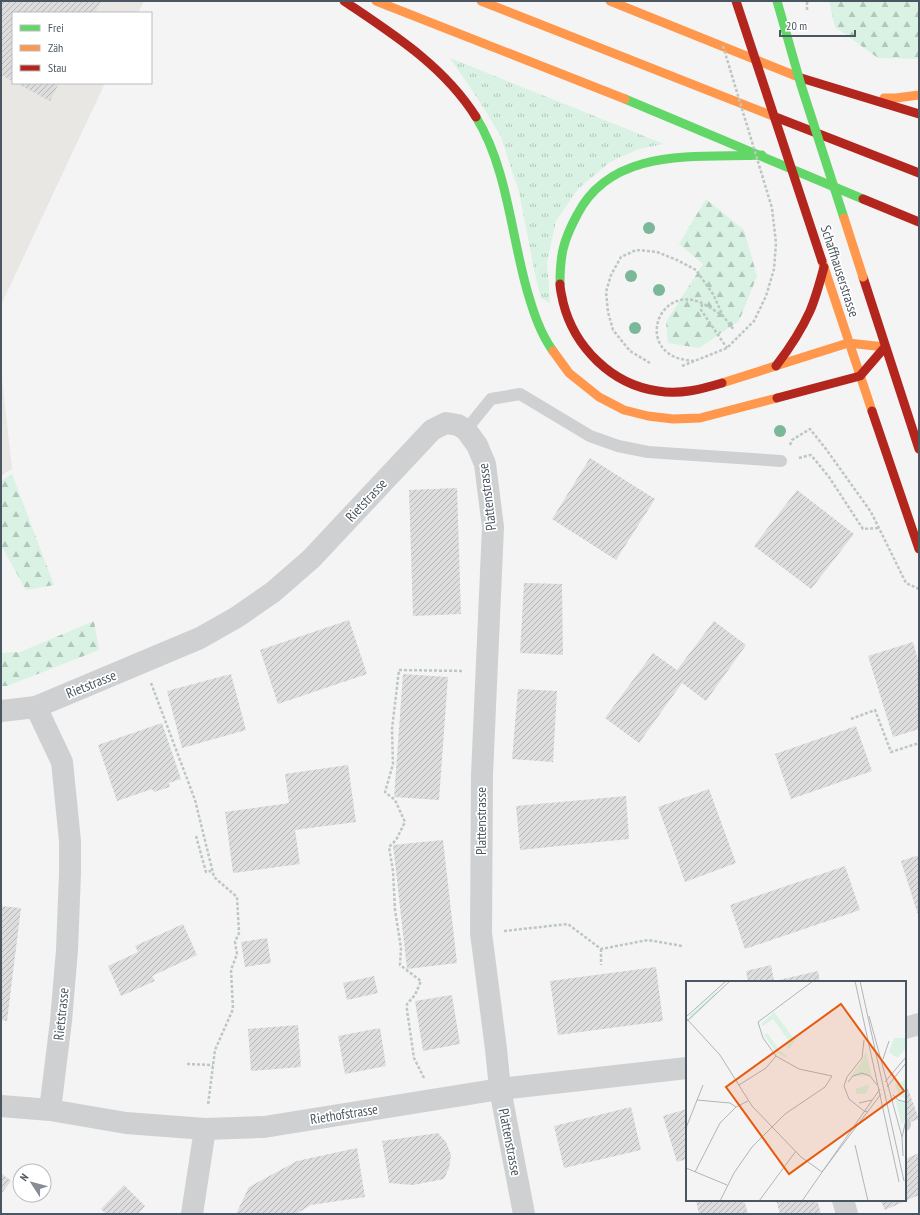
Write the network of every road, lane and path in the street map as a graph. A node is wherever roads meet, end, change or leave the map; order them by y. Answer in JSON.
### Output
{"nodes":[{"id":1,"x":344,"y":1,"type":"edge"},
{"id":2,"x":376,"y":1,"type":"edge"},
{"id":3,"x":481,"y":1,"type":"edge"},
{"id":4,"x":610,"y":1,"type":"edge"},
{"id":5,"x":623,"y":1,"type":"edge"},
{"id":6,"x":736,"y":1,"type":"edge"},
{"id":7,"x":777,"y":1,"type":"edge"},
{"id":8,"x":807,"y":1,"type":"edge"},
{"id":9,"x":807,"y":10,"type":"dead end"},
{"id":10,"x":639,"y":13,"type":"junction"},
{"id":11,"x":723,"y":45,"type":"dead end"},
{"id":12,"x":919,"y":95,"type":"edge"},
{"id":13,"x":866,"y":97,"type":"junction"},
{"id":14,"x":919,"y":114,"type":"edge"},
{"id":15,"x":762,"y":155,"type":"junction"},
{"id":16,"x":919,"y":174,"type":"edge"},
{"id":17,"x":919,"y":222,"type":"edge"},
{"id":18,"x":823,"y":264,"type":"junction"},
{"id":19,"x":702,"y":304,"type":"junction"},
{"id":20,"x":723,"y":316,"type":"junction"},
{"id":21,"x":734,"y":330,"type":"dead end"},
{"id":22,"x":849,"y":343,"type":"junction"},
{"id":23,"x":727,"y":348,"type":"junction"},
{"id":24,"x":885,"y":348,"type":"junction"},
{"id":25,"x":695,"y":361,"type":"junction"},
{"id":26,"x":652,"y":364,"type":"dead end"},
{"id":27,"x":776,"y":366,"type":"junction"},
{"id":28,"x":678,"y":368,"type":"dead end"},
{"id":29,"x":860,"y":376,"type":"junction"},
{"id":30,"x":466,"y":430,"type":"junction"},
{"id":31,"x":792,"y":440,"type":"dead end"},
{"id":32,"x":919,"y":449,"type":"edge"},
{"id":33,"x":781,"y":461,"type":"joint"},
{"id":34,"x":879,"y":528,"type":"junction"},
{"id":35,"x":919,"y":550,"type":"edge"},
{"id":36,"x":919,"y":589,"type":"edge"},
{"id":37,"x":143,"y":662,"type":"junction"},
{"id":38,"x":486,"y":672,"type":"junction"},
{"id":39,"x":36,"y":707,"type":"junction"},
{"id":40,"x":1,"y":711,"type":"edge"},
{"id":41,"x":851,"y":719,"type":"dead end"},
{"id":42,"x":919,"y":743,"type":"edge"},
{"id":43,"x":196,"y":836,"type":"dead end"},
{"id":44,"x":211,"y":871,"type":"junction"},
{"id":45,"x":481,"y":933,"type":"junction"},
{"id":46,"x":682,"y":946,"type":"dead end"},
{"id":47,"x":601,"y":949,"type":"junction"},
{"id":48,"x":601,"y":965,"type":"dead end"},
{"id":49,"x":919,"y":1024,"type":"edge"},
{"id":50,"x":906,"y":1028,"type":"edge"},
{"id":51,"x":187,"y":1064,"type":"dead end"},
{"id":52,"x":213,"y":1065,"type":"junction"},
{"id":53,"x":686,"y":1068,"type":"edge"},
{"id":54,"x":427,"y":1084,"type":"dead end"},
{"id":55,"x":500,"y":1090,"type":"junction"},
{"id":56,"x":1,"y":1106,"type":"edge"},
{"id":57,"x":50,"y":1110,"type":"junction"},
{"id":58,"x":206,"y":1120,"type":"junction"},
{"id":59,"x":843,"y":1201,"type":"edge"},
{"id":60,"x":192,"y":1214,"type":"edge"},
{"id":61,"x":524,"y":1214,"type":"edge"},
{"id":62,"x":847,"y":1214,"type":"edge"}],
"edges":[{"from":1,"to":29,"type":"main road"},
{"from":2,"to":15,"type":"main road"},
{"from":3,"to":16,"type":"main road"},
{"from":4,"to":10,"type":"main road"},
{"from":5,"to":10,"type":"main road"},
{"from":6,"to":18,"type":"main road","name":"Schaffhauserstrasse","bridge":true},
{"from":7,"to":24,"type":"main road","name":"Schaffhauserstrasse","bridge":true},
{"from":8,"to":9,"type":"path"},
{"from":10,"to":13,"type":"main road"},
{"from":11,"to":23,"type":"path","bridge":true},
{"from":12,"to":13,"type":"main road"},
{"from":13,"to":14,"type":"main road"},
{"from":15,"to":17,"type":"main road"},
{"from":15,"to":27,"type":"main road"},
{"from":18,"to":22,"type":"main road","name":"Schaffhauserstrasse"},
{"from":18,"to":27,"type":"main road"},
{"from":19,"to":20,"type":"path"},
{"from":19,"to":23,"type":"path"},
{"from":19,"to":25,"type":"path"},
{"from":20,"to":21,"type":"path"},
{"from":20,"to":26,"type":"path"},
{"from":22,"to":24,"type":"main road"},
{"from":22,"to":27,"type":"main road"},
{"from":22,"to":29,"type":"main road","name":"Schaffhauserstrasse"},
{"from":23,"to":25,"type":"path"},
{"from":24,"to":29,"type":"main road"},
{"from":24,"to":32,"type":"main road","name":"Schaffhauserstrasse"},
{"from":25,"to":28,"type":"path"},
{"from":29,"to":35,"type":"main road","name":"Schaffhauserstrasse"},
{"from":30,"to":33,"type":"lane"},
{"from":30,"to":37,"type":"street","name":"Rietstrasse"},
{"from":30,"to":38,"type":"street","name":"Plattenstrasse"},
{"from":31,"to":34,"type":"path"},
{"from":33,"to":34,"type":"path"},
{"from":34,"to":36,"type":"path"},
{"from":37,"to":39,"type":"street","name":"Rietstrasse"},
{"from":37,"to":44,"type":"path"},
{"from":38,"to":45,"type":"street","name":"Plattenstrasse"},
{"from":38,"to":54,"type":"path"},
{"from":39,"to":40,"type":"street"},
{"from":39,"to":57,"type":"street","name":"Rietstrasse"},
{"from":41,"to":42,"type":"path"},
{"from":43,"to":44,"type":"path"},
{"from":44,"to":52,"type":"path"},
{"from":45,"to":47,"type":"path"},
{"from":45,"to":55,"type":"street","name":"Plattenstrasse"},
{"from":46,"to":47,"type":"path"},
{"from":47,"to":48,"type":"path"},
{"from":49,"to":50,"type":"street"},
{"from":51,"to":52,"type":"path"},
{"from":52,"to":58,"type":"path"},
{"from":53,"to":55,"type":"street","name":"Riethofstrasse"},
{"from":55,"to":58,"type":"street","name":"Riethofstrasse"},
{"from":55,"to":61,"type":"street","name":"Plattenstrasse"},
{"from":56,"to":57,"type":"street","name":"Riethofstrasse"},
{"from":57,"to":58,"type":"street","name":"Riethofstrasse"},
{"from":58,"to":60,"type":"street"},
{"from":59,"to":62,"type":"street"}]}
